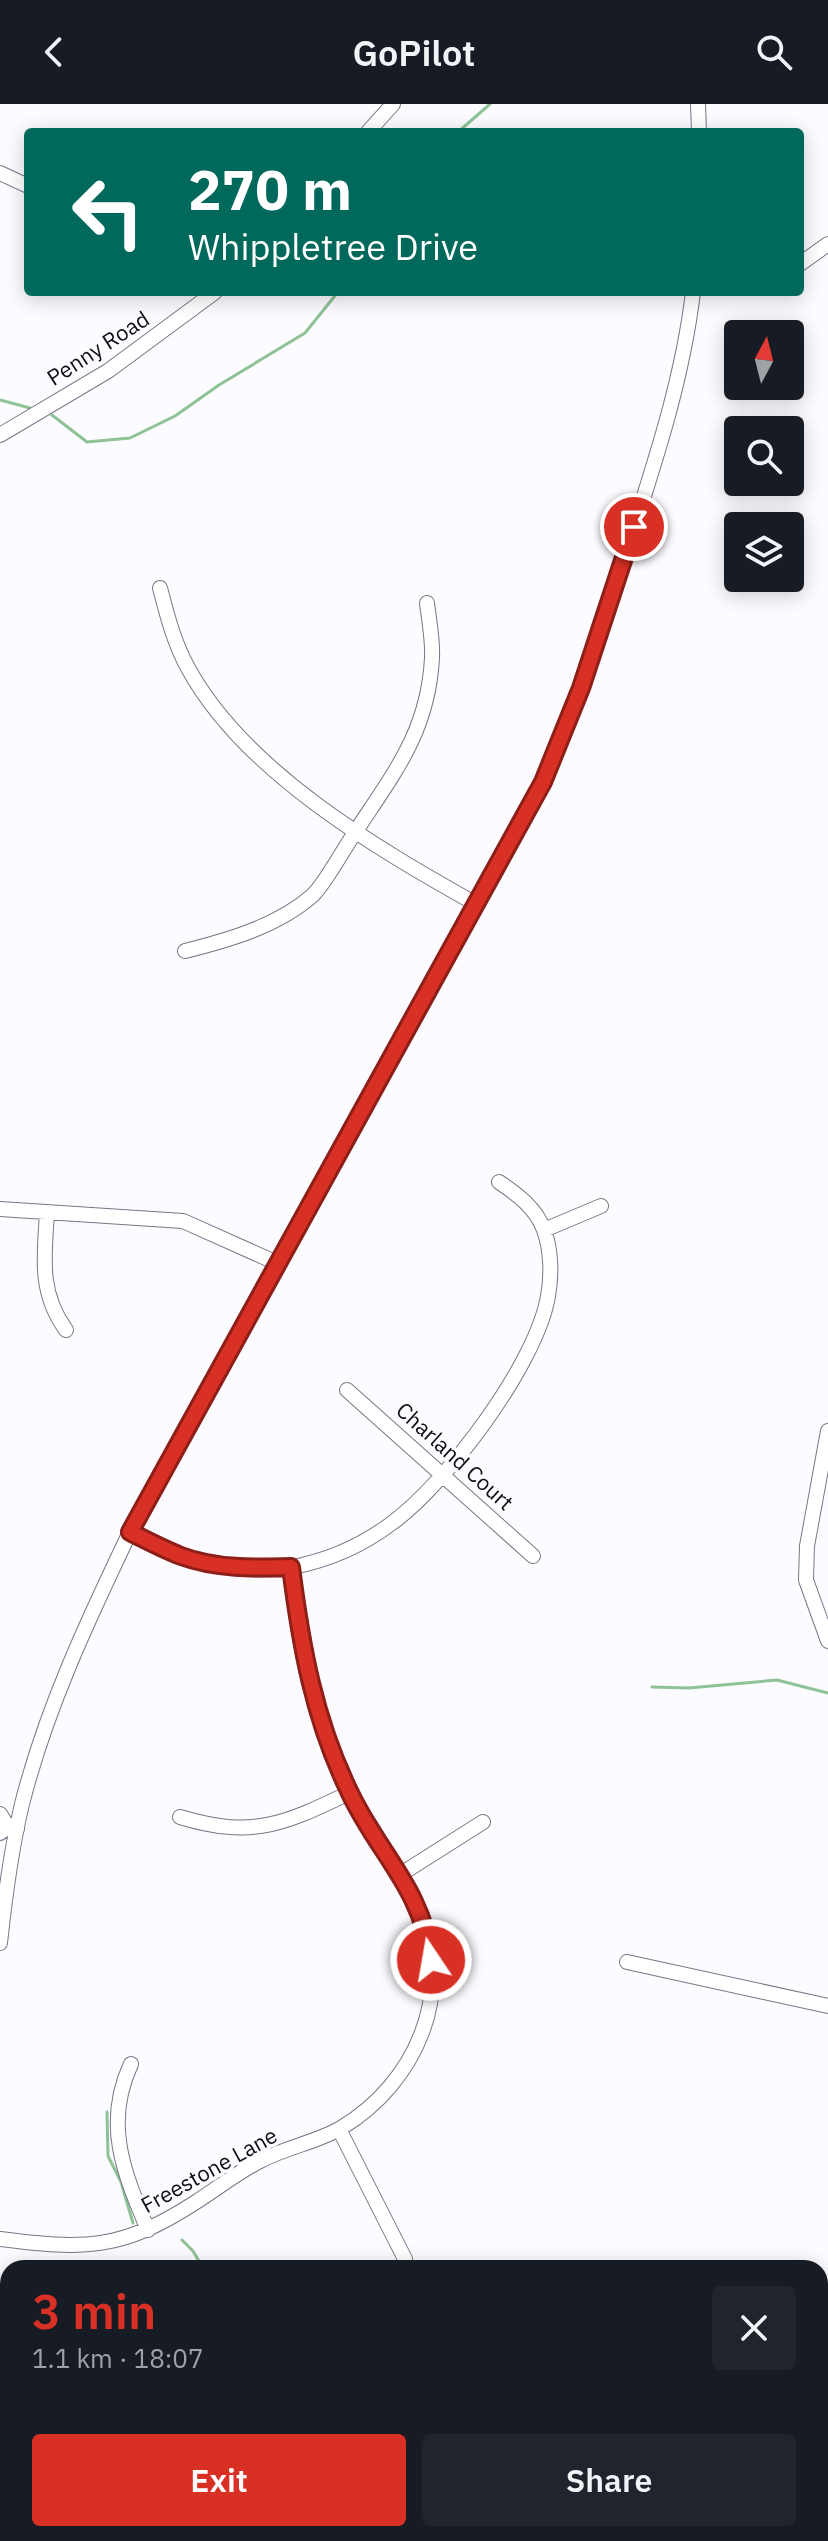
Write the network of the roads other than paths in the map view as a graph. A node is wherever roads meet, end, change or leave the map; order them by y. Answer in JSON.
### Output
{"nodes":[{"id":1,"x":393,"y":104,"type":"edge"},
{"id":2,"x":698,"y":104,"type":"edge"},
{"id":3,"x":372,"y":128,"type":"edge"},
{"id":4,"x":699,"y":128,"type":"edge"},
{"id":5,"x":0,"y":173,"type":"edge"},
{"id":6,"x":24,"y":184,"type":"edge"},
{"id":7,"x":828,"y":244,"type":"edge"},
{"id":8,"x":804,"y":261,"type":"edge"},
{"id":9,"x":210,"y":296,"type":"edge"},
{"id":10,"x":692,"y":296,"type":"edge"},
{"id":11,"x":0,"y":435,"type":"edge"},
{"id":12,"x":160,"y":588,"type":"dead end"},
{"id":13,"x":427,"y":603,"type":"dead end"},
{"id":14,"x":354,"y":833,"type":"junction"},
{"id":15,"x":476,"y":904,"type":"junction"},
{"id":16,"x":185,"y":951,"type":"dead end"},
{"id":17,"x":499,"y":1182,"type":"dead end"},
{"id":18,"x":601,"y":1206,"type":"dead end"},
{"id":19,"x":0,"y":1209,"type":"edge"},
{"id":20,"x":47,"y":1214,"type":"junction"},
{"id":21,"x":544,"y":1230,"type":"junction"},
{"id":22,"x":277,"y":1263,"type":"junction"},
{"id":23,"x":66,"y":1330,"type":"dead end"},
{"id":24,"x":347,"y":1390,"type":"dead end"},
{"id":25,"x":828,"y":1431,"type":"edge"},
{"id":26,"x":443,"y":1476,"type":"junction"},
{"id":27,"x":130,"y":1532,"type":"junction"},
{"id":28,"x":533,"y":1556,"type":"dead end"},
{"id":29,"x":291,"y":1567,"type":"junction"},
{"id":30,"x":828,"y":1641,"type":"edge"},
{"id":31,"x":349,"y":1793,"type":"junction"},
{"id":32,"x":180,"y":1817,"type":"dead end"},
{"id":33,"x":483,"y":1822,"type":"dead end"},
{"id":34,"x":6,"y":1826,"type":"edge"},
{"id":35,"x":401,"y":1874,"type":"junction"},
{"id":36,"x":0,"y":1943,"type":"edge"},
{"id":37,"x":627,"y":1962,"type":"dead end"},
{"id":38,"x":828,"y":2006,"type":"edge"},
{"id":39,"x":131,"y":2064,"type":"dead end"},
{"id":40,"x":339,"y":2129,"type":"junction"},
{"id":41,"x":148,"y":2230,"type":"junction"},
{"id":42,"x":0,"y":2239,"type":"edge"},
{"id":43,"x":405,"y":2259,"type":"dead end"}],
"edges":[{"from":1,"to":3,"type":"street"},
{"from":2,"to":4,"type":"street"},
{"from":5,"to":6,"type":"street"},
{"from":7,"to":8,"type":"street"},
{"from":9,"to":11,"type":"street","name":"Penny Road"},
{"from":10,"to":15,"type":"street"},
{"from":12,"to":14,"type":"street"},
{"from":13,"to":14,"type":"street"},
{"from":14,"to":15,"type":"street"},
{"from":14,"to":16,"type":"street"},
{"from":15,"to":22,"type":"street"},
{"from":17,"to":21,"type":"street"},
{"from":18,"to":21,"type":"street"},
{"from":19,"to":20,"type":"street"},
{"from":20,"to":22,"type":"street"},
{"from":20,"to":23,"type":"street"},
{"from":21,"to":26,"type":"street"},
{"from":22,"to":27,"type":"street"},
{"from":24,"to":26,"type":"street","name":"Charland Court"},
{"from":25,"to":30,"type":"street"},
{"from":26,"to":28,"type":"street","name":"Charland Court"},
{"from":26,"to":29,"type":"street"},
{"from":27,"to":29,"type":"street"},
{"from":27,"to":34,"type":"street"},
{"from":29,"to":31,"type":"street","name":"Freestone Lane"},
{"from":31,"to":32,"type":"street"},
{"from":31,"to":35,"type":"street","name":"Freestone Lane"},
{"from":33,"to":35,"type":"street"},
{"from":34,"to":36,"type":"street"},
{"from":35,"to":40,"type":"street","name":"Freestone Lane"},
{"from":37,"to":38,"type":"street"},
{"from":39,"to":41,"type":"street"},
{"from":40,"to":41,"type":"street","name":"Freestone Lane"},
{"from":40,"to":43,"type":"street"},
{"from":41,"to":42,"type":"street","name":"Freestone Lane"}]}
